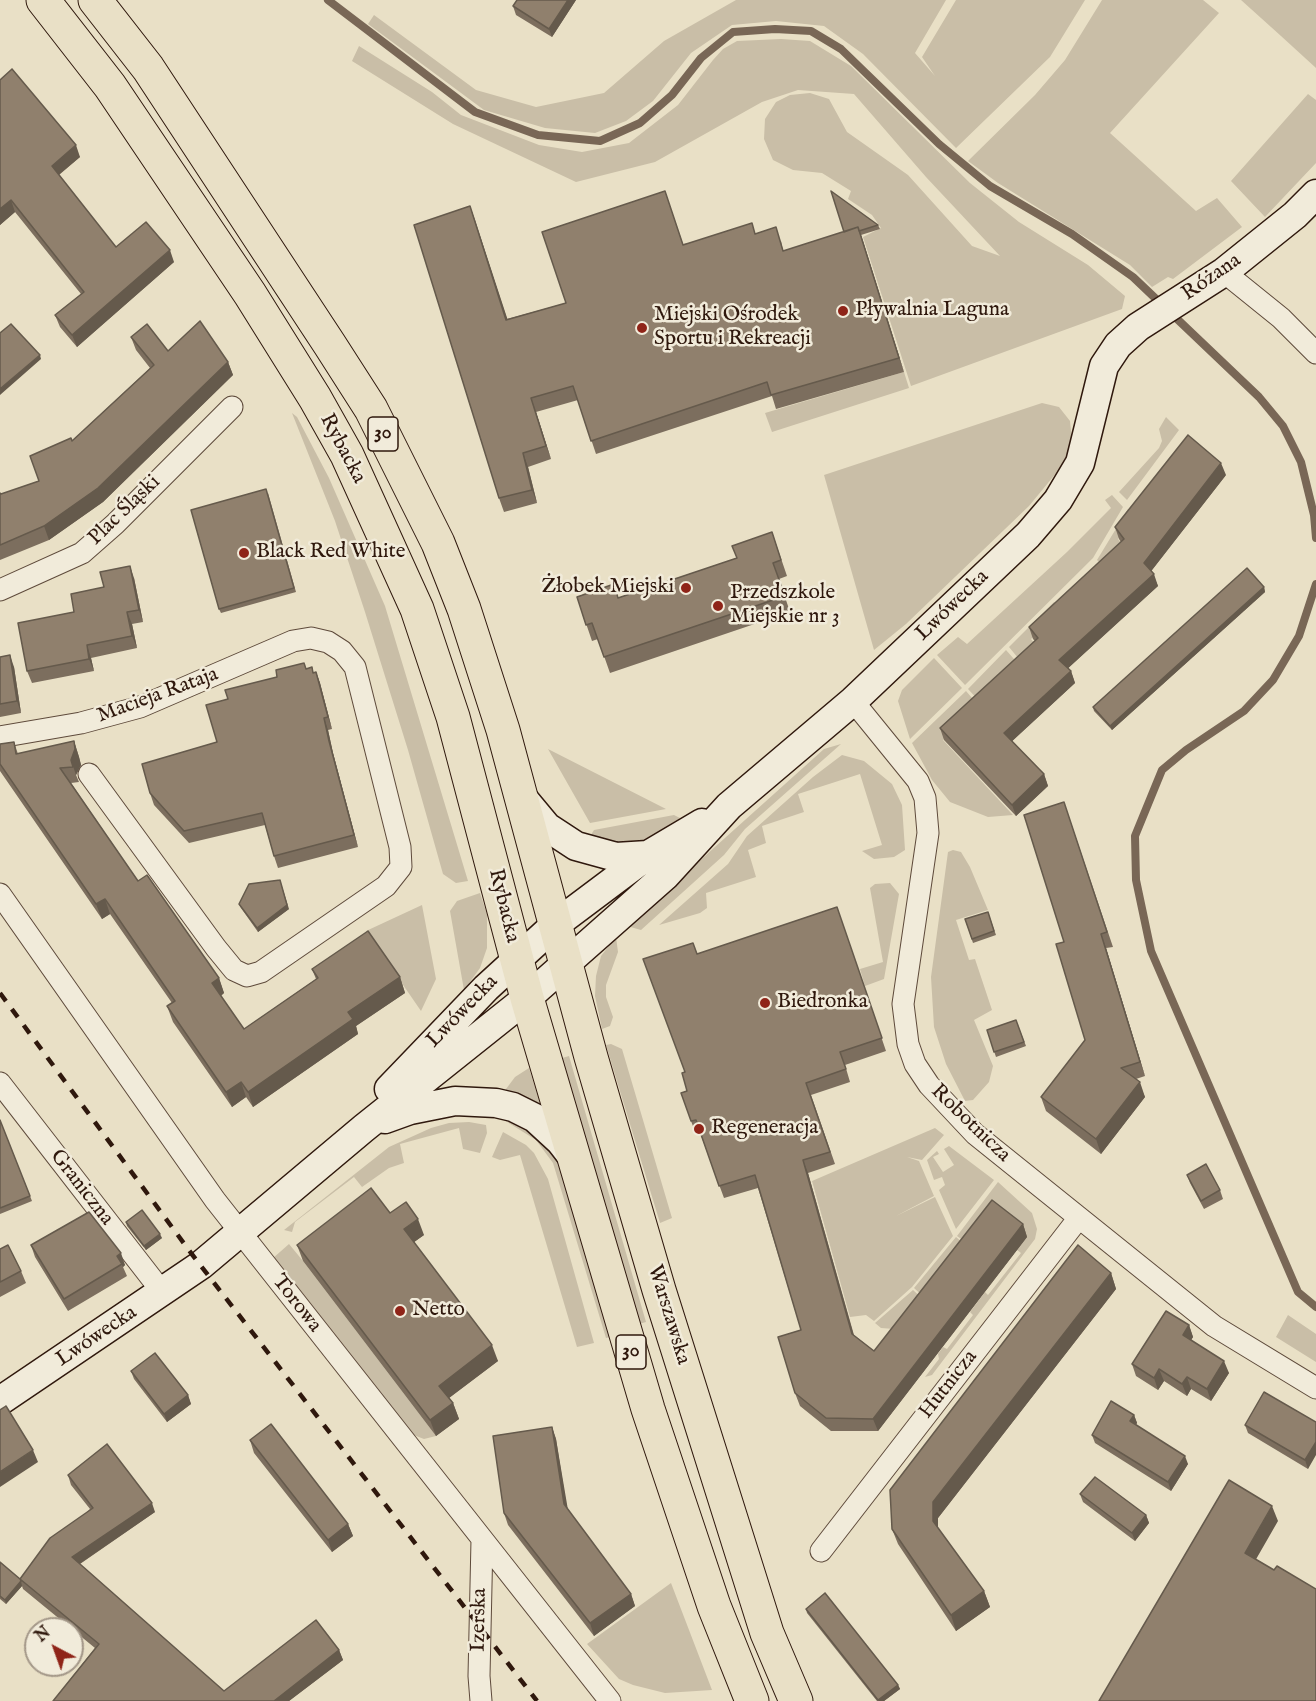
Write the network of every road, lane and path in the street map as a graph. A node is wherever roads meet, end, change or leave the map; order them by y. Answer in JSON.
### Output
{"nodes":[{"id":1,"x":43,"y":0,"type":"edge"},
{"id":2,"x":95,"y":0,"type":"edge"},
{"id":3,"x":1316,"y":194,"type":"edge"},
{"id":4,"x":1224,"y":272,"type":"junction"},
{"id":5,"x":1316,"y":353,"type":"edge"},
{"id":6,"x":1106,"y":359,"type":"joint"},
{"id":7,"x":232,"y":406,"type":"dead end"},
{"id":8,"x":0,"y":590,"type":"edge"},
{"id":9,"x":853,"y":701,"type":"junction"},
{"id":10,"x":0,"y":738,"type":"edge"},
{"id":11,"x":89,"y":774,"type":"dead end"},
{"id":12,"x":519,"y":794,"type":"junction"},
{"id":13,"x":729,"y":806,"type":"junction"},
{"id":14,"x":648,"y":855,"type":"junction"},
{"id":15,"x":0,"y":894,"type":"edge"},
{"id":16,"x":556,"y":924,"type":"junction"},
{"id":17,"x":516,"y":958,"type":"junction"},
{"id":18,"x":566,"y":965,"type":"junction"},
{"id":19,"x":527,"y":998,"type":"junction"},
{"id":20,"x":0,"y":1083,"type":"edge"},
{"id":21,"x":364,"y":1128,"type":"junction"},
{"id":22,"x":577,"y":1163,"type":"junction"},
{"id":23,"x":303,"y":1178,"type":"junction"},
{"id":24,"x":1078,"y":1219,"type":"junction"},
{"id":25,"x":240,"y":1232,"type":"junction"},
{"id":26,"x":163,"y":1293,"type":"junction"},
{"id":27,"x":1316,"y":1388,"type":"edge"},
{"id":28,"x":0,"y":1401,"type":"edge"},
{"id":29,"x":482,"y":1540,"type":"junction"},
{"id":30,"x":821,"y":1551,"type":"dead end"},
{"id":31,"x":481,"y":1701,"type":"edge"},
{"id":32,"x":610,"y":1701,"type":"edge"},
{"id":33,"x":752,"y":1701,"type":"edge"},
{"id":34,"x":796,"y":1701,"type":"edge"}],
"edges":[{"from":1,"to":17,"type":"main road","name":"Rybacka","number":"30"},
{"from":2,"to":12,"type":"main road","name":"Rybacka","number":"30"},
{"from":3,"to":4,"type":"street","name":"Różana"},
{"from":4,"to":5,"type":"street"},
{"from":4,"to":6,"type":"street","name":"Różana"},
{"from":6,"to":9,"type":"street","name":"Lwówecka"},
{"from":7,"to":8,"type":"street","name":"Plac Śląski"},
{"from":9,"to":13,"type":"street","name":"Lwówecka"},
{"from":9,"to":24,"type":"street","name":"Robotnicza"},
{"from":10,"to":11,"type":"street","name":"Macieja Rataja"},
{"from":12,"to":14,"type":"street"},
{"from":12,"to":16,"type":"main road","name":"Rybacka","number":"30"},
{"from":13,"to":14,"type":"street","name":"Lwówecka"},
{"from":13,"to":18,"type":"street","name":"Lwówecka"},
{"from":14,"to":16,"type":"street","name":"Lwówecka"},
{"from":15,"to":25,"type":"street","name":"Torowa"},
{"from":16,"to":17,"type":"street","name":"Lwówecka"},
{"from":16,"to":18,"type":"main road","name":"Warszawska","number":"30"},
{"from":17,"to":19,"type":"main road","number":"30"},
{"from":17,"to":23,"type":"street","name":"Lwówecka"},
{"from":18,"to":19,"type":"street","name":"Lwówecka"},
{"from":18,"to":34,"type":"main road","name":"Warszawska","number":"30"},
{"from":19,"to":21,"type":"street","name":"Lwówecka"},
{"from":19,"to":22,"type":"main road","number":"30"},
{"from":20,"to":26,"type":"street","name":"Graniczna"},
{"from":21,"to":22,"type":"street"},
{"from":21,"to":23,"type":"street","name":"Lwówecka"},
{"from":22,"to":33,"type":"main road","number":"30"},
{"from":23,"to":25,"type":"street","name":"Lwówecka"},
{"from":24,"to":27,"type":"street","name":"Robotnicza"},
{"from":24,"to":30,"type":"street","name":"Hutnicza"},
{"from":25,"to":26,"type":"street","name":"Lwówecka"},
{"from":25,"to":29,"type":"street","name":"Torowa"},
{"from":26,"to":28,"type":"street","name":"Lwówecka"},
{"from":29,"to":31,"type":"street","name":"Izerska"},
{"from":29,"to":32,"type":"street","name":"Torowa"}]}
